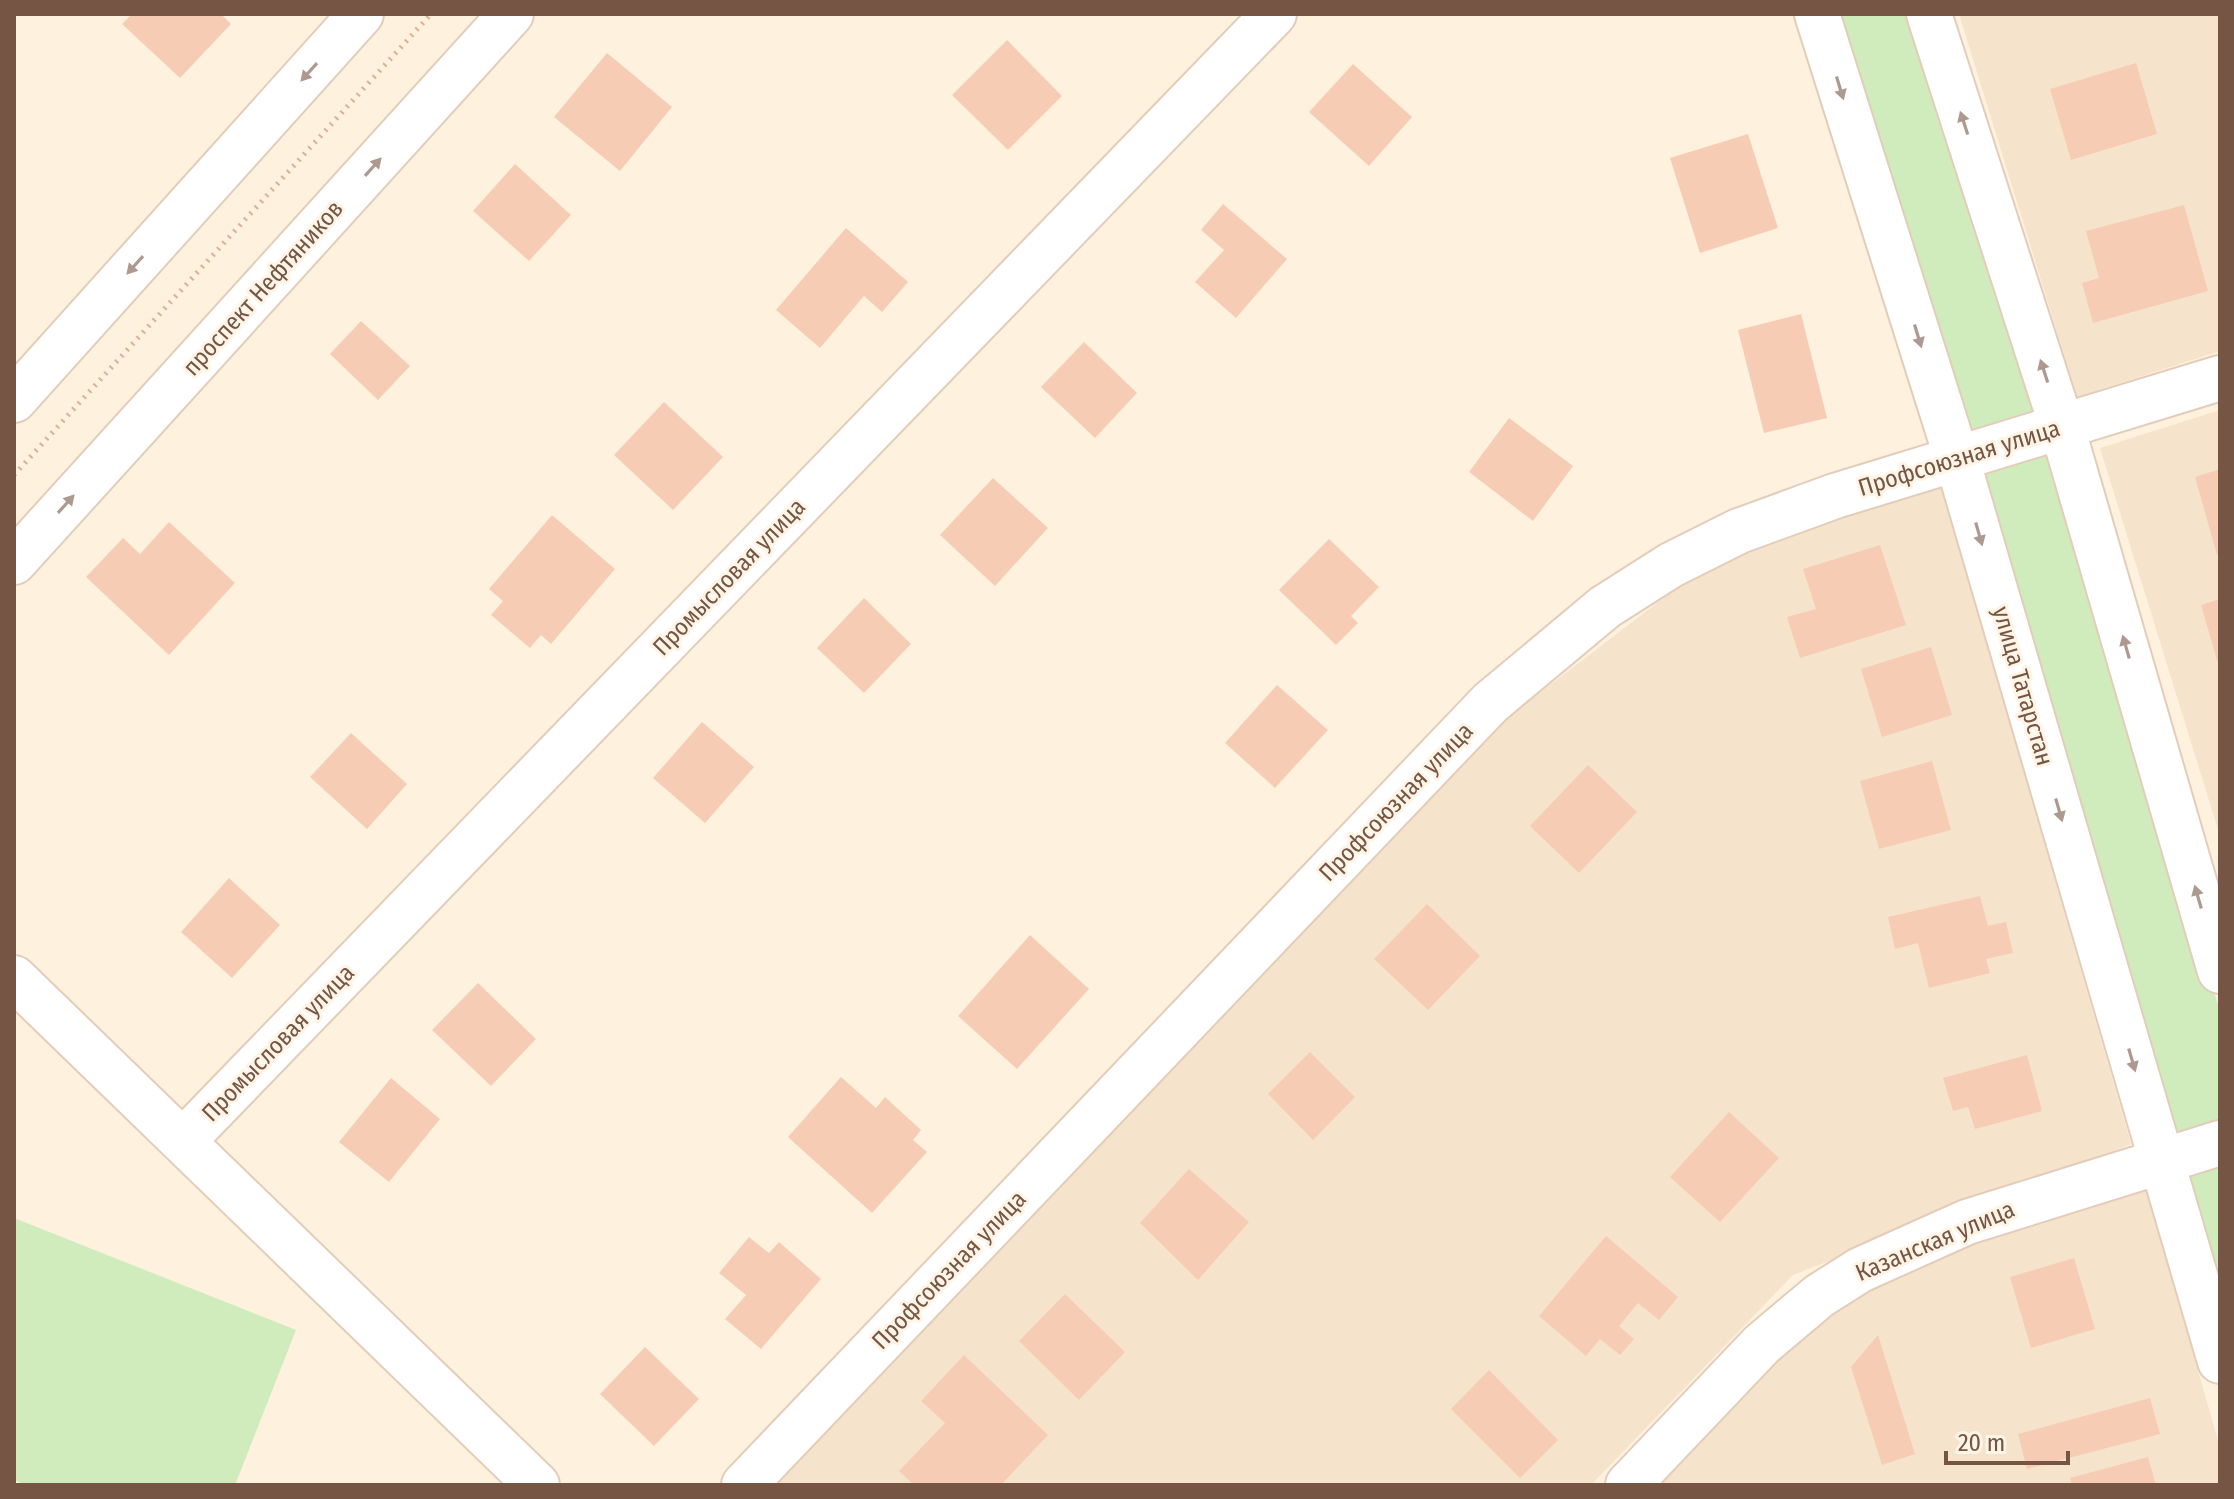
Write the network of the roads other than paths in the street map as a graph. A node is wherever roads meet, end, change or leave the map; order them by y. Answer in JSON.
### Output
{"nodes":[{"id":1,"x":361,"y":14,"type":"edge"},
{"id":2,"x":511,"y":14,"type":"edge"},
{"id":3,"x":1274,"y":14,"type":"edge"},
{"id":4,"x":1817,"y":14,"type":"edge"},
{"id":5,"x":1929,"y":14,"type":"edge"},
{"id":6,"x":2220,"y":378,"type":"edge"},
{"id":7,"x":14,"y":400,"type":"edge"},
{"id":8,"x":2062,"y":427,"type":"junction"},
{"id":9,"x":1957,"y":459,"type":"junction"},
{"id":10,"x":14,"y":562,"type":"edge"},
{"id":11,"x":2220,"y":971,"type":"edge"},
{"id":12,"x":14,"y":978,"type":"edge"},
{"id":13,"x":184,"y":1140,"type":"junction"},
{"id":14,"x":2220,"y":1143,"type":"edge"},
{"id":15,"x":2161,"y":1159,"type":"junction"},
{"id":16,"x":2220,"y":1361,"type":"edge"},
{"id":17,"x":530,"y":1483,"type":"edge"},
{"id":18,"x":744,"y":1485,"type":"edge"},
{"id":19,"x":1628,"y":1485,"type":"edge"}],
"edges":[{"from":1,"to":7,"type":"street","one_way":true},
{"from":10,"to":2,"type":"street","name":"проспект Нефтяников","one_way":true},
{"from":3,"to":13,"type":"street","name":"Промысловая улица"},
{"from":4,"to":9,"type":"street","name":"улица Татарстан","one_way":true},
{"from":8,"to":5,"type":"street","one_way":true},
{"from":6,"to":8,"type":"street","name":"Профсоюзная улица"},
{"from":8,"to":9,"type":"street","name":"Профсоюзная улица"},
{"from":11,"to":8,"type":"street","one_way":true},
{"from":9,"to":15,"type":"street","name":"улица Татарстан","one_way":true},
{"from":9,"to":18,"type":"street","name":"Профсоюзная улица"},
{"from":12,"to":13,"type":"street"},
{"from":13,"to":17,"type":"street"},
{"from":14,"to":15,"type":"street","name":"Казанская улица"},
{"from":15,"to":16,"type":"street","name":"улица Татарстан"},
{"from":15,"to":19,"type":"street","name":"Казанская улица"}]}
